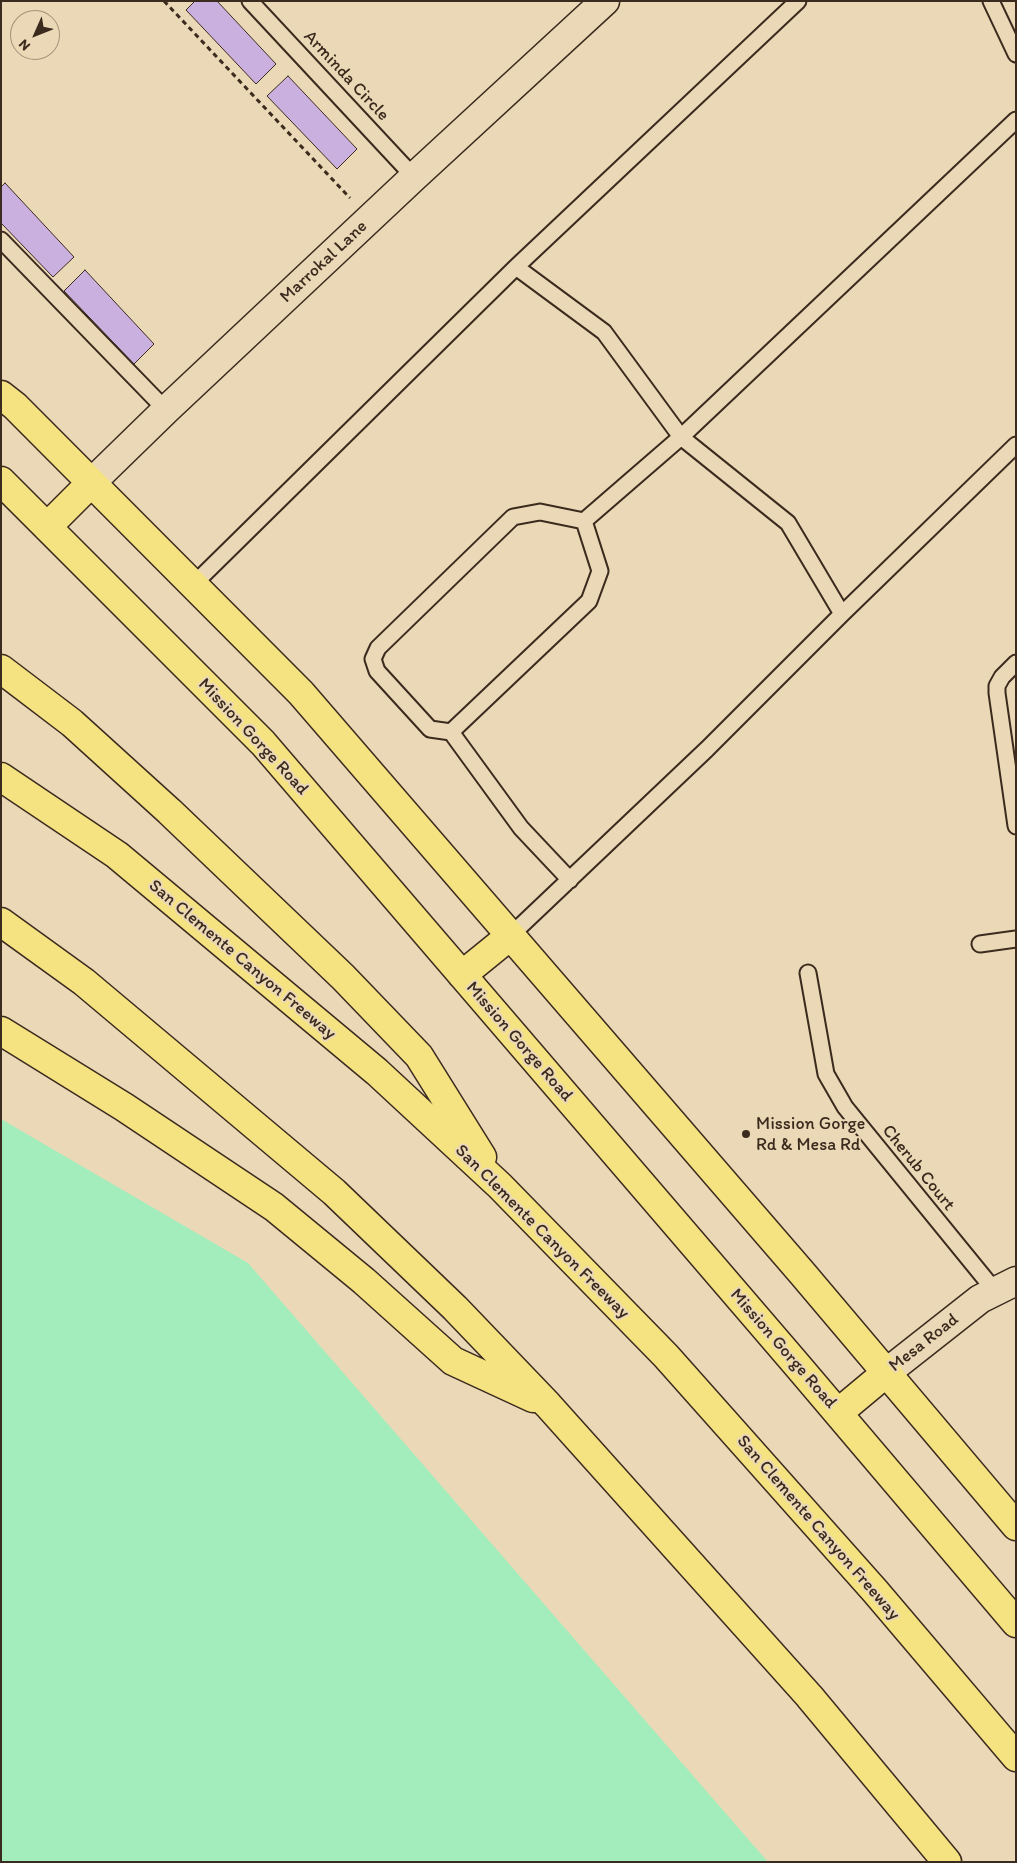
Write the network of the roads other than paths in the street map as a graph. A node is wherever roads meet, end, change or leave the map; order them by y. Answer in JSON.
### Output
{"nodes":[{"id":1,"x":250,"y":1,"type":"edge"},
{"id":2,"x":798,"y":1,"type":"edge"},
{"id":3,"x":991,"y":1,"type":"edge"},
{"id":4,"x":603,"y":2,"type":"edge"},
{"id":5,"x":1016,"y":54,"type":"edge"},
{"id":6,"x":1016,"y":120,"type":"edge"},
{"id":7,"x":414,"y":177,"type":"junction"},
{"id":8,"x":1,"y":240,"type":"edge"},
{"id":9,"x":516,"y":267,"type":"junction"},
{"id":10,"x":1,"y":395,"type":"edge"},
{"id":11,"x":166,"y":410,"type":"junction"},
{"id":12,"x":681,"y":437,"type":"junction"},
{"id":13,"x":1016,"y":446,"type":"edge"},
{"id":14,"x":1,"y":481,"type":"edge"},
{"id":15,"x":91,"y":483,"type":"junction"},
{"id":16,"x":584,"y":521,"type":"junction"},
{"id":17,"x":47,"y":527,"type":"junction"},
{"id":18,"x":193,"y":585,"type":"junction"},
{"id":19,"x":842,"y":614,"type":"junction"},
{"id":20,"x":1016,"y":663,"type":"edge"},
{"id":21,"x":1,"y":668,"type":"edge"},
{"id":22,"x":451,"y":732,"type":"junction"},
{"id":23,"x":1,"y":777,"type":"edge"},
{"id":24,"x":1016,"y":826,"type":"edge"},
{"id":25,"x":570,"y":880,"type":"junction"},
{"id":26,"x":1,"y":922,"type":"edge"},
{"id":27,"x":510,"y":936,"type":"junction"},
{"id":28,"x":1016,"y":939,"type":"edge"},
{"id":29,"x":980,"y":944,"type":"dead end"},
{"id":30,"x":808,"y":973,"type":"dead end"},
{"id":31,"x":462,"y":975,"type":"junction"},
{"id":32,"x":1,"y":1031,"type":"edge"},
{"id":33,"x":500,"y":1186,"type":"junction"},
{"id":34,"x":1005,"y":1286,"type":"edge"},
{"id":35,"x":886,"y":1373,"type":"junction"},
{"id":36,"x":548,"y":1405,"type":"junction"},
{"id":37,"x":838,"y":1413,"type":"junction"},
{"id":38,"x":1016,"y":1526,"type":"edge"},
{"id":39,"x":1016,"y":1623,"type":"edge"},
{"id":40,"x":1016,"y":1757,"type":"edge"},
{"id":41,"x":947,"y":1862,"type":"edge"}],
"edges":[{"from":1,"to":7,"type":"lane","name":"Arminda Circle"},
{"from":2,"to":9,"type":"lane"},
{"from":3,"to":5,"type":"lane"},
{"from":4,"to":7,"type":"street","name":"Marrokal Lane"},
{"from":6,"to":12,"type":"lane"},
{"from":7,"to":11,"type":"street","name":"Marrokal Lane"},
{"from":8,"to":11,"type":"lane"},
{"from":9,"to":12,"type":"lane"},
{"from":9,"to":18,"type":"lane"},
{"from":10,"to":15,"type":"main road"},
{"from":11,"to":15,"type":"street","name":"Marrokal Lane"},
{"from":12,"to":16,"type":"lane"},
{"from":12,"to":19,"type":"lane"},
{"from":13,"to":19,"type":"lane"},
{"from":14,"to":17,"type":"main road","name":"Mission Gorge Road"},
{"from":15,"to":17,"type":"main road","name":"Marrokal Lane"},
{"from":15,"to":18,"type":"main road"},
{"from":16,"to":22,"type":"lane"},
{"from":16,"to":22,"type":"lane"},
{"from":17,"to":31,"type":"main road","name":"Mission Gorge Road"},
{"from":18,"to":27,"type":"main road"},
{"from":19,"to":25,"type":"lane"},
{"from":20,"to":24,"type":"lane"},
{"from":21,"to":33,"type":"main road"},
{"from":22,"to":25,"type":"lane"},
{"from":23,"to":33,"type":"main road","name":"San Clemente Canyon Freeway"},
{"from":25,"to":27,"type":"lane"},
{"from":26,"to":36,"type":"main road"},
{"from":27,"to":31,"type":"main road"},
{"from":27,"to":35,"type":"main road"},
{"from":28,"to":29,"type":"lane"},
{"from":30,"to":34,"type":"lane","name":"Cherub Court"},
{"from":31,"to":37,"type":"main road","name":"Mission Gorge Road"},
{"from":32,"to":36,"type":"main road"},
{"from":33,"to":40,"type":"main road","name":"San Clemente Canyon Freeway"},
{"from":34,"to":35,"type":"street","name":"Mesa Road"},
{"from":35,"to":37,"type":"main road","name":"Mesa Road"},
{"from":35,"to":38,"type":"main road"},
{"from":36,"to":41,"type":"main road"},
{"from":37,"to":39,"type":"main road","name":"Mission Gorge Road"}]}
